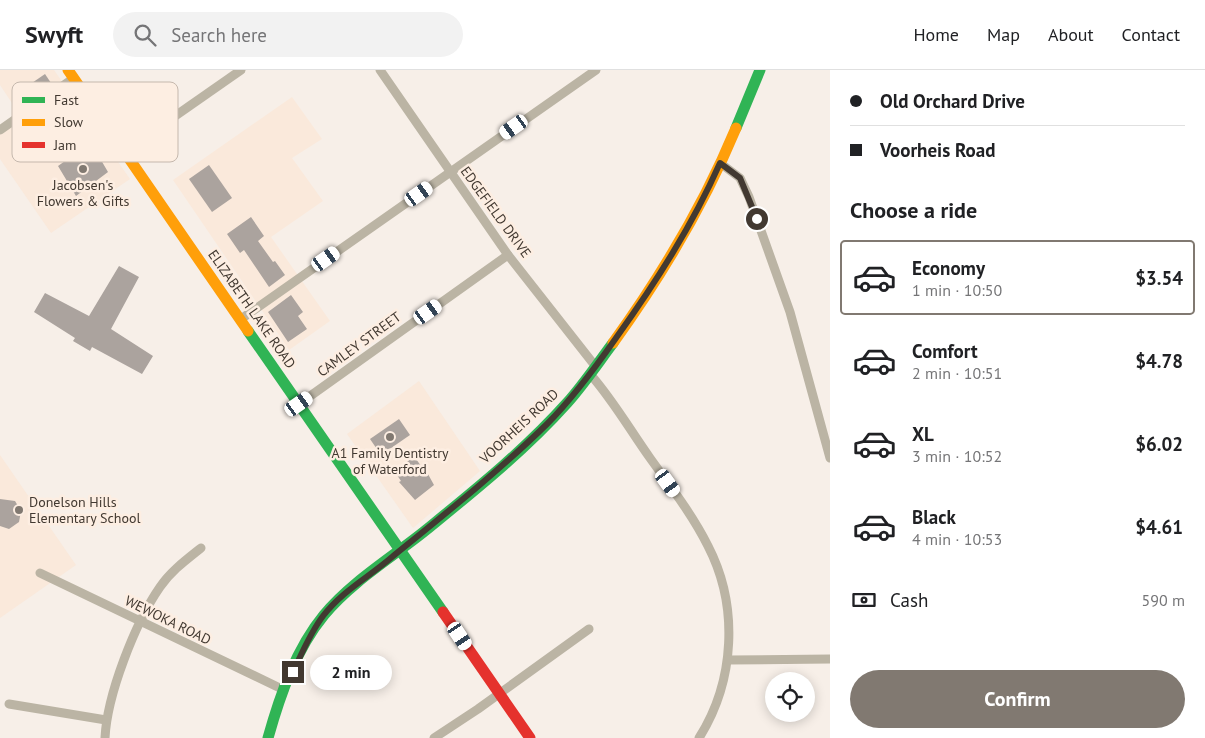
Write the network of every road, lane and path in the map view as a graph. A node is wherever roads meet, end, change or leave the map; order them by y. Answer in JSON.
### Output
{"nodes":[{"id":1,"x":241,"y":70,"type":"edge"},
{"id":2,"x":380,"y":70,"type":"edge"},
{"id":3,"x":596,"y":70,"type":"edge"},
{"id":4,"x":760,"y":70,"type":"edge"},
{"id":5,"x":71,"y":74,"type":"edge"},
{"id":6,"x":61,"y":82,"type":"edge"},
{"id":7,"x":178,"y":114,"type":"edge"},
{"id":8,"x":12,"y":121,"type":"edge"},
{"id":9,"x":0,"y":130,"type":"edge"},
{"id":10,"x":133,"y":162,"type":"edge"},
{"id":11,"x":720,"y":163,"type":"junction"},
{"id":12,"x":450,"y":172,"type":"junction"},
{"id":13,"x":508,"y":255,"type":"junction"},
{"id":14,"x":241,"y":319,"type":"junction"},
{"id":15,"x":593,"y":370,"type":"junction"},
{"id":16,"x":299,"y":404,"type":"junction"},
{"id":17,"x":830,"y":458,"type":"edge"},
{"id":18,"x":201,"y":548,"type":"dead end"},
{"id":19,"x":401,"y":550,"type":"junction"},
{"id":20,"x":40,"y":573,"type":"dead end"},
{"id":21,"x":141,"y":623,"type":"junction"},
{"id":22,"x":589,"y":629,"type":"dead end"},
{"id":23,"x":728,"y":660,"type":"junction"},
{"id":24,"x":830,"y":660,"type":"edge"},
{"id":25,"x":284,"y":690,"type":"junction"},
{"id":26,"x":500,"y":694,"type":"junction"},
{"id":27,"x":9,"y":704,"type":"dead end"},
{"id":28,"x":106,"y":720,"type":"junction"},
{"id":29,"x":105,"y":738,"type":"edge"},
{"id":30,"x":268,"y":738,"type":"edge"},
{"id":31,"x":434,"y":738,"type":"edge"},
{"id":32,"x":530,"y":738,"type":"edge"},
{"id":33,"x":699,"y":738,"type":"edge"}],
"edges":[{"from":1,"to":7,"type":"street"},
{"from":2,"to":12,"type":"street","name":"EDGEFIELD DRIVE"},
{"from":3,"to":12,"type":"street"},
{"from":4,"to":11,"type":"street","name":"VOORHEIS ROAD"},
{"from":5,"to":6,"type":"street"},
{"from":8,"to":9,"type":"street"},
{"from":10,"to":14,"type":"street","name":"ELIZABETH LAKE ROAD"},
{"from":11,"to":15,"type":"street","name":"VOORHEIS ROAD"},
{"from":11,"to":17,"type":"street"},
{"from":12,"to":13,"type":"street","name":"EDGEFIELD DRIVE"},
{"from":12,"to":14,"type":"street"},
{"from":13,"to":15,"type":"street","name":"EDGEFIELD DRIVE"},
{"from":13,"to":16,"type":"street","name":"CAMLEY STREET"},
{"from":14,"to":16,"type":"street","name":"ELIZABETH LAKE ROAD"},
{"from":15,"to":19,"type":"street","name":"VOORHEIS ROAD"},
{"from":15,"to":23,"type":"street","name":"EDGEFIELD DRIVE"},
{"from":16,"to":19,"type":"street","name":"ELIZABETH LAKE ROAD"},
{"from":18,"to":21,"type":"street"},
{"from":19,"to":25,"type":"street","name":"VOORHEIS ROAD"},
{"from":19,"to":26,"type":"street","name":"ELIZABETH LAKE ROAD"},
{"from":20,"to":21,"type":"street","name":"WEWOKA ROAD"},
{"from":21,"to":25,"type":"street","name":"WEWOKA ROAD"},
{"from":21,"to":28,"type":"street"},
{"from":22,"to":26,"type":"street"},
{"from":23,"to":24,"type":"street"},
{"from":23,"to":33,"type":"street","name":"EDGEFIELD DRIVE"},
{"from":25,"to":30,"type":"street","name":"VOORHEIS ROAD"},
{"from":26,"to":31,"type":"street"},
{"from":26,"to":32,"type":"street","name":"ELIZABETH LAKE ROAD"},
{"from":27,"to":28,"type":"street"},
{"from":28,"to":29,"type":"street"}]}
